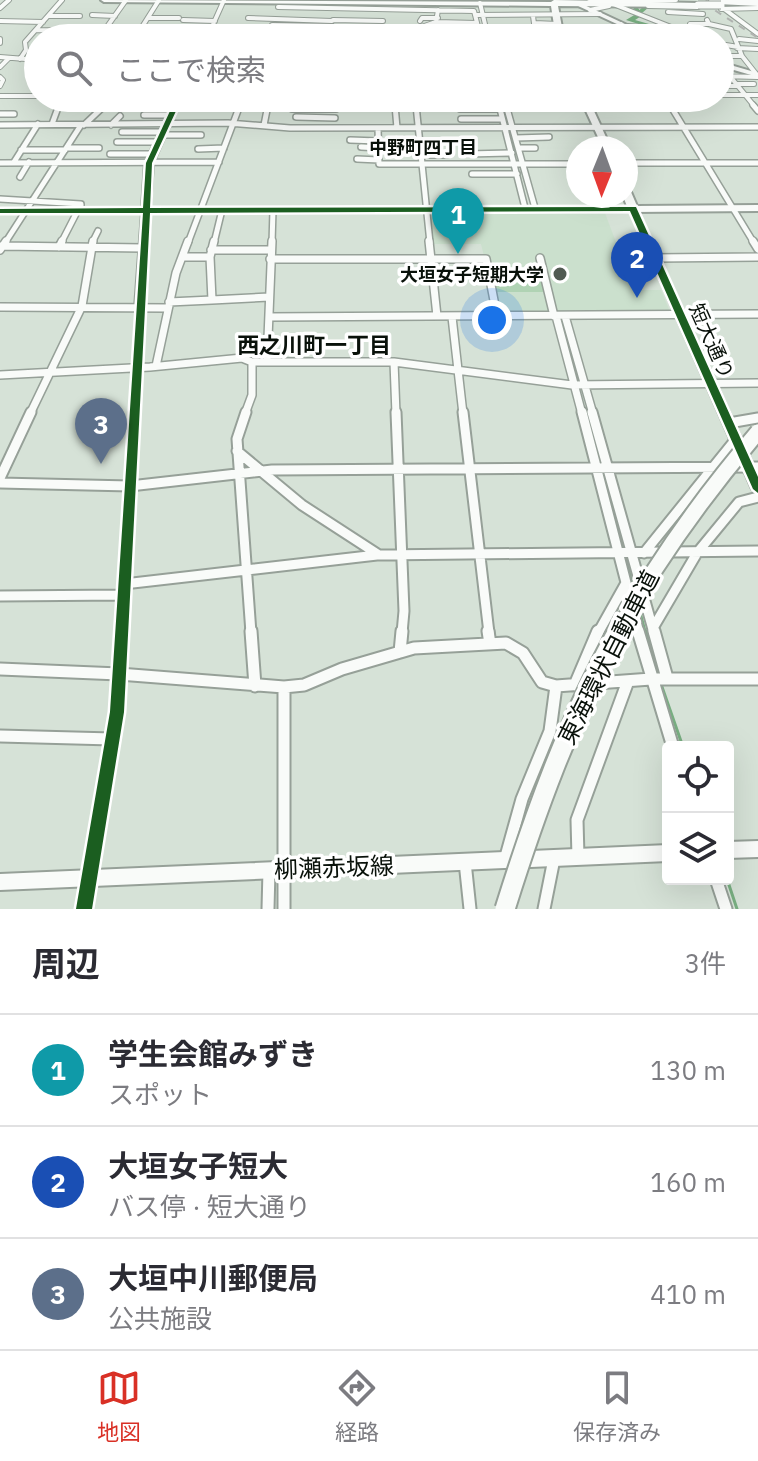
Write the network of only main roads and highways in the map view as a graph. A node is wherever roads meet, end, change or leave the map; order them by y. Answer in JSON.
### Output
{"nodes":[{"id":1,"x":104,"y":0,"type":"edge"},
{"id":2,"x":126,"y":0,"type":"edge"},
{"id":3,"x":159,"y":0,"type":"edge"},
{"id":4,"x":224,"y":0,"type":"edge"},
{"id":5,"x":372,"y":0,"type":"edge"},
{"id":6,"x":279,"y":3,"type":"edge"},
{"id":7,"x":554,"y":3,"type":"edge"},
{"id":8,"x":608,"y":3,"type":"edge"},
{"id":9,"x":757,"y":3,"type":"edge"},
{"id":10,"x":696,"y":4,"type":"edge"},
{"id":11,"x":718,"y":5,"type":"edge"},
{"id":12,"x":405,"y":6,"type":"edge"},
{"id":13,"x":590,"y":6,"type":"edge"},
{"id":14,"x":475,"y":7,"type":"edge"},
{"id":15,"x":557,"y":24,"type":"edge"},
{"id":16,"x":590,"y":112,"type":"edge"},
{"id":17,"x":601,"y":136,"type":"edge"},
{"id":18,"x":633,"y":208,"type":"edge"},
{"id":19,"x":758,"y":208,"type":"edge"},
{"id":20,"x":758,"y":432,"type":"edge"},
{"id":21,"x":505,"y":909,"type":"edge"}],
"edges":[{"from":1,"to":2,"type":"highway"},
{"from":2,"to":3,"type":"highway"},
{"from":3,"to":4,"type":"highway"},
{"from":4,"to":6,"type":"highway"},
{"from":5,"to":12,"type":"highway"},
{"from":6,"to":12,"type":"highway"},
{"from":7,"to":8,"type":"highway"},
{"from":7,"to":13,"type":"highway"},
{"from":7,"to":14,"type":"highway"},
{"from":7,"to":15,"type":"highway"},
{"from":8,"to":10,"type":"highway"},
{"from":8,"to":13,"type":"highway"},
{"from":9,"to":11,"type":"highway"},
{"from":10,"to":11,"type":"highway","bridge":true},
{"from":12,"to":14,"type":"highway"},
{"from":16,"to":17,"type":"highway"},
{"from":18,"to":19,"type":"highway"},
{"from":20,"to":21,"type":"highway","name":"東海環状自動車道","bridge":true}]}
